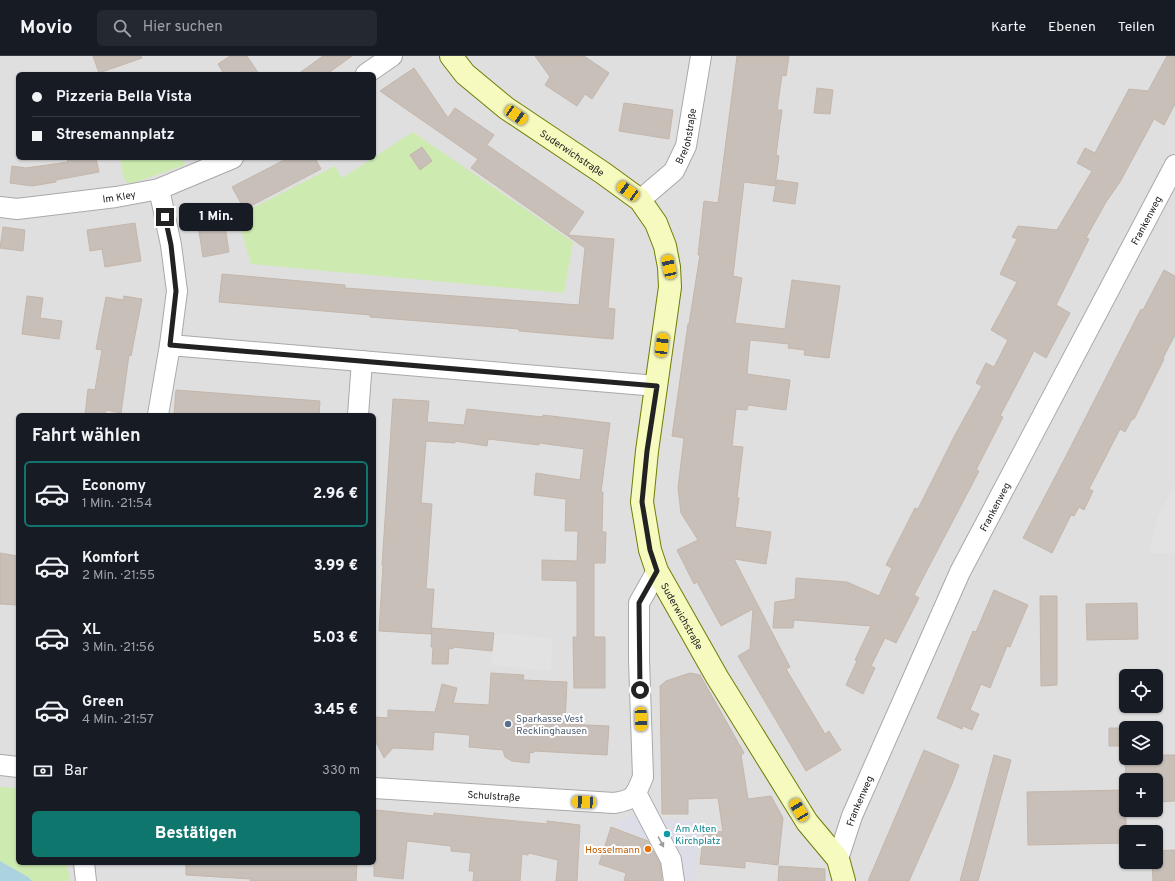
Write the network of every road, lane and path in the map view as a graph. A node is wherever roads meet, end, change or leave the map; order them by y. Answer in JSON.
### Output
{"nodes":[{"id":1,"x":392,"y":56,"type":"edge"},
{"id":2,"x":451,"y":56,"type":"edge"},
{"id":3,"x":701,"y":56,"type":"edge"},
{"id":4,"x":369,"y":72,"type":"edge"},
{"id":5,"x":228,"y":160,"type":"edge"},
{"id":6,"x":1175,"y":164,"type":"edge"},
{"id":7,"x":159,"y":189,"type":"junction"},
{"id":8,"x":640,"y":200,"type":"junction"},
{"id":9,"x":0,"y":207,"type":"edge"},
{"id":10,"x":170,"y":345,"type":"junction"},
{"id":11,"x":362,"y":361,"type":"junction"},
{"id":12,"x":657,"y":386,"type":"junction"},
{"id":13,"x":158,"y":413,"type":"edge"},
{"id":14,"x":358,"y":413,"type":"edge"},
{"id":15,"x":657,"y":571,"type":"junction"},
{"id":16,"x":0,"y":765,"type":"edge"},
{"id":17,"x":16,"y":767,"type":"edge"},
{"id":18,"x":376,"y":788,"type":"edge"},
{"id":19,"x":636,"y":793,"type":"junction"},
{"id":20,"x":838,"y":860,"type":"junction"},
{"id":21,"x":84,"y":865,"type":"edge"},
{"id":22,"x":86,"y":881,"type":"edge"},
{"id":23,"x":674,"y":881,"type":"edge"},
{"id":24,"x":844,"y":881,"type":"edge"}],
"edges":[{"from":1,"to":4,"type":"street"},
{"from":2,"to":8,"type":"main road","name":"Suderwichstraße"},
{"from":3,"to":8,"type":"street","name":"Brelohstraße"},
{"from":5,"to":7,"type":"street","name":"Im Kley"},
{"from":6,"to":20,"type":"street","name":"Frankenweg"},
{"from":7,"to":9,"type":"street","name":"Im Kley"},
{"from":7,"to":10,"type":"street"},
{"from":8,"to":12,"type":"main road","name":"Suderwichstraße"},
{"from":10,"to":11,"type":"street"},
{"from":10,"to":13,"type":"street"},
{"from":11,"to":12,"type":"street"},
{"from":11,"to":14,"type":"street"},
{"from":12,"to":15,"type":"main road","name":"Suderwichstraße"},
{"from":15,"to":19,"type":"street"},
{"from":15,"to":20,"type":"main road","name":"Suderwichstraße"},
{"from":16,"to":17,"type":"street"},
{"from":18,"to":19,"type":"street","name":"Schulstraße"},
{"from":19,"to":23,"type":"street","one_way":true},
{"from":20,"to":24,"type":"main road","name":"Suderwichstraße"},
{"from":21,"to":22,"type":"street"}]}
